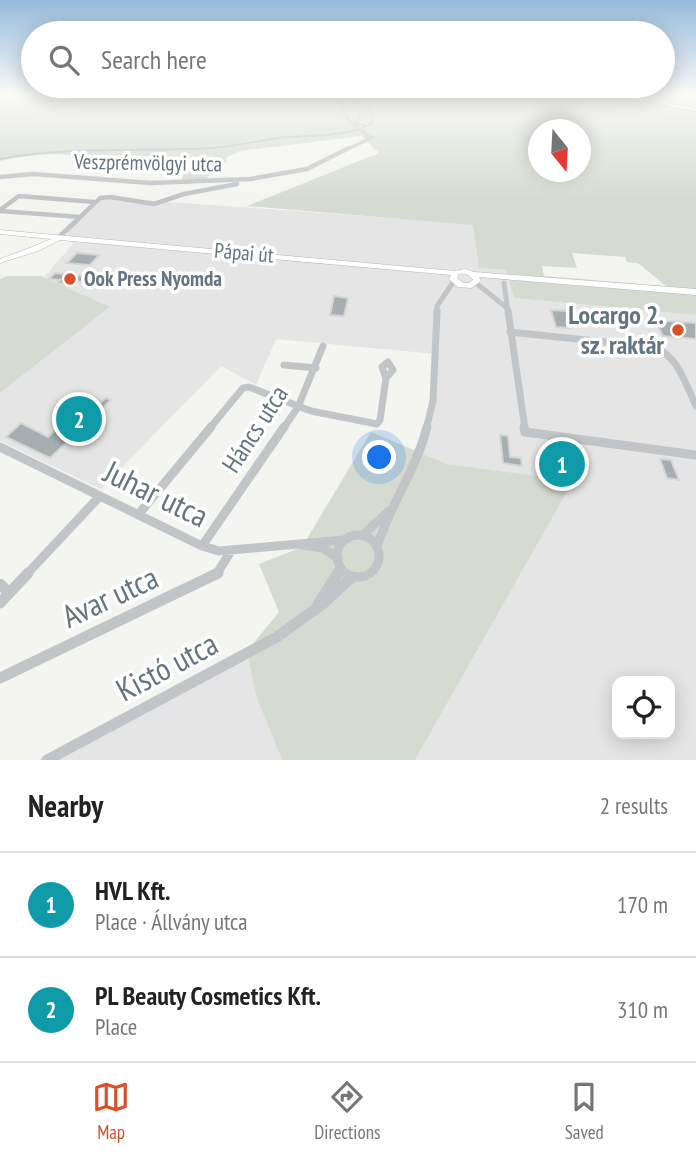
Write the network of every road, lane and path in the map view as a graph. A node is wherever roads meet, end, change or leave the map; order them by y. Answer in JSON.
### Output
{"nodes":[{"id":1,"x":357,"y":128,"type":"edge"},
{"id":2,"x":0,"y":177,"type":"edge"},
{"id":3,"x":250,"y":179,"type":"junction"},
{"id":4,"x":95,"y":202,"type":"junction"},
{"id":5,"x":0,"y":211,"type":"edge"},
{"id":6,"x":79,"y":217,"type":"junction"},
{"id":7,"x":0,"y":232,"type":"edge"},
{"id":8,"x":59,"y":237,"type":"junction"},
{"id":9,"x":0,"y":261,"type":"edge"},
{"id":10,"x":505,"y":279,"type":"junction"},
{"id":11,"x":464,"y":280,"type":"junction"},
{"id":12,"x":696,"y":292,"type":"edge"},
{"id":13,"x":507,"y":309,"type":"junction"},
{"id":14,"x":510,"y":332,"type":"junction"},
{"id":15,"x":323,"y":346,"type":"dead end"},
{"id":16,"x":284,"y":365,"type":"dead end"},
{"id":17,"x":316,"y":368,"type":"junction"},
{"id":18,"x":386,"y":378,"type":"dead end"},
{"id":19,"x":696,"y":406,"type":"edge"},
{"id":20,"x":298,"y":407,"type":"junction"},
{"id":21,"x":0,"y":447,"type":"edge"},
{"id":22,"x":696,"y":454,"type":"edge"},
{"id":23,"x":100,"y":496,"type":"junction"},
{"id":24,"x":395,"y":505,"type":"junction"},
{"id":25,"x":138,"y":515,"type":"junction"},
{"id":26,"x":363,"y":535,"type":"junction"},
{"id":27,"x":344,"y":540,"type":"junction"},
{"id":28,"x":299,"y":544,"type":"junction"},
{"id":29,"x":201,"y":546,"type":"junction"},
{"id":30,"x":377,"y":547,"type":"junction"},
{"id":31,"x":231,"y":551,"type":"junction"},
{"id":32,"x":339,"y":563,"type":"junction"},
{"id":33,"x":352,"y":577,"type":"junction"},
{"id":34,"x":0,"y":584,"type":"edge"},
{"id":35,"x":9,"y":593,"type":"junction"},
{"id":36,"x":0,"y":603,"type":"edge"},
{"id":37,"x":309,"y":615,"type":"junction"},
{"id":38,"x":0,"y":678,"type":"edge"},
{"id":39,"x":47,"y":760,"type":"edge"}],
"edges":[{"from":1,"to":3,"type":"street","name":"Veszprémvölgyi utca"},
{"from":2,"to":3,"type":"street","name":"Veszprémvölgyi utca"},
{"from":3,"to":4,"type":"street"},
{"from":4,"to":5,"type":"street"},
{"from":4,"to":6,"type":"street"},
{"from":5,"to":6,"type":"street"},
{"from":6,"to":8,"type":"street"},
{"from":7,"to":8,"type":"main road","name":"Pápai út"},
{"from":8,"to":9,"type":"main road"},
{"from":8,"to":11,"type":"main road","name":"Pápai út"},
{"from":10,"to":11,"type":"main road"},
{"from":10,"to":12,"type":"main road"},
{"from":10,"to":13,"type":"street"},
{"from":11,"to":13,"type":"street"},
{"from":11,"to":24,"type":"street"},
{"from":13,"to":14,"type":"street"},
{"from":14,"to":19,"type":"street"},
{"from":14,"to":22,"type":"street"},
{"from":15,"to":17,"type":"street","name":"Háncs utca"},
{"from":16,"to":17,"type":"street","name":"Háncs utca"},
{"from":17,"to":20,"type":"street","name":"Háncs utca"},
{"from":18,"to":20,"type":"street"},
{"from":20,"to":25,"type":"street"},
{"from":20,"to":29,"type":"street","name":"Háncs utca"},
{"from":21,"to":23,"type":"street","name":"Juhar utca"},
{"from":23,"to":25,"type":"street","name":"Juhar utca"},
{"from":23,"to":35,"type":"street"},
{"from":24,"to":26,"type":"street"},
{"from":24,"to":30,"type":"street"},
{"from":25,"to":29,"type":"street","name":"Juhar utca"},
{"from":26,"to":27,"type":"street"},
{"from":26,"to":30,"type":"street"},
{"from":27,"to":28,"type":"street","name":"Juhar utca"},
{"from":27,"to":32,"type":"street"},
{"from":28,"to":31,"type":"street","name":"Juhar utca"},
{"from":28,"to":32,"type":"street","name":"Juhar utca"},
{"from":29,"to":31,"type":"street","name":"Juhar utca"},
{"from":30,"to":33,"type":"street"},
{"from":31,"to":38,"type":"street","name":"Avar utca"},
{"from":32,"to":33,"type":"street"},
{"from":32,"to":37,"type":"street","name":"Kistó utca"},
{"from":33,"to":37,"type":"street","name":"Kistó utca"},
{"from":34,"to":35,"type":"street"},
{"from":35,"to":36,"type":"street"},
{"from":37,"to":39,"type":"street","name":"Kistó utca"}]}
